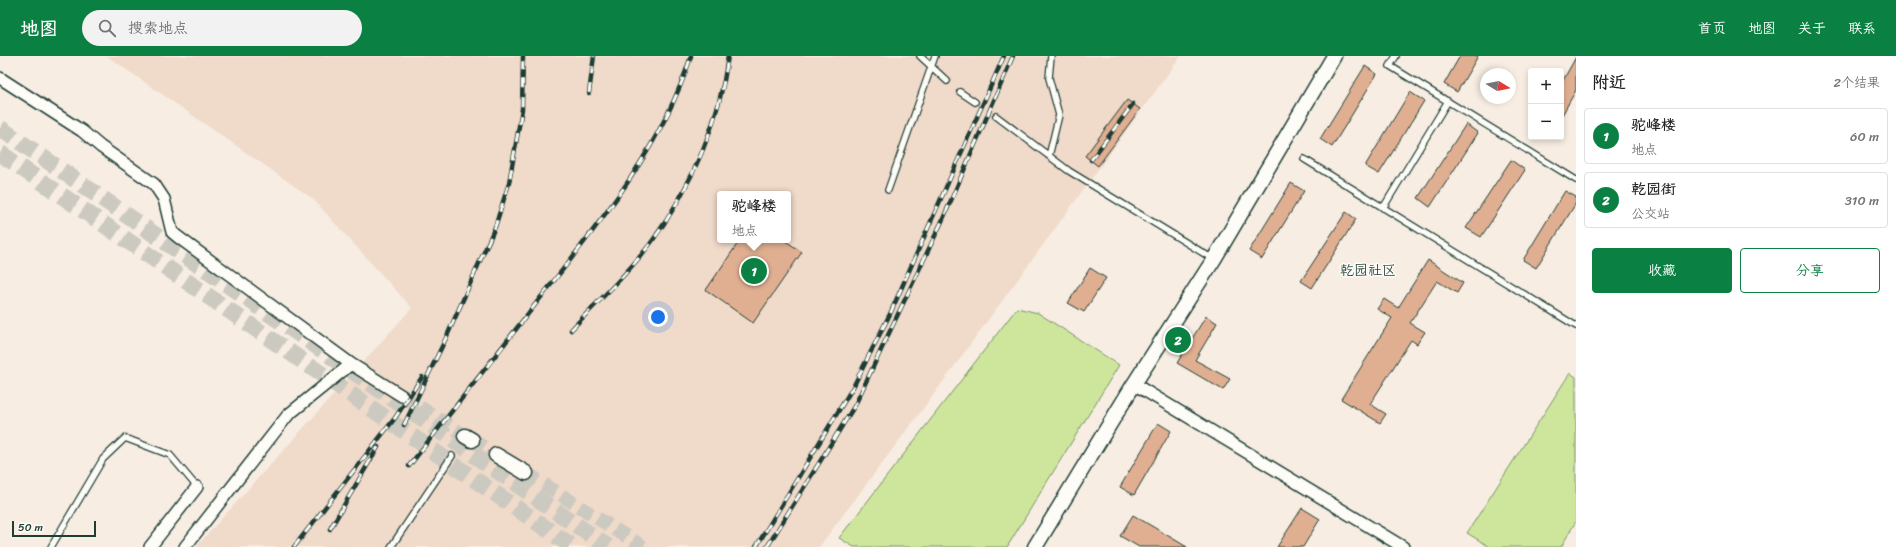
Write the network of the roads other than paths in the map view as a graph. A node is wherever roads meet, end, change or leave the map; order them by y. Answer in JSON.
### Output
{"nodes":[{"id":1,"x":920,"y":56,"type":"edge"},
{"id":2,"x":935,"y":56,"type":"edge"},
{"id":3,"x":1051,"y":56,"type":"edge"},
{"id":4,"x":1334,"y":56,"type":"edge"},
{"id":5,"x":1396,"y":56,"type":"edge"},
{"id":6,"x":932,"y":67,"type":"junction"},
{"id":7,"x":0,"y":78,"type":"edge"},
{"id":8,"x":947,"y":81,"type":"dead end"},
{"id":9,"x":960,"y":92,"type":"dead end"},
{"id":10,"x":1448,"y":101,"type":"junction"},
{"id":11,"x":975,"y":102,"type":"dead end"},
{"id":12,"x":996,"y":116,"type":"dead end"},
{"id":13,"x":1049,"y":156,"type":"junction"},
{"id":14,"x":1304,"y":159,"type":"dead end"},
{"id":15,"x":1576,"y":180,"type":"edge"},
{"id":16,"x":888,"y":190,"type":"dead end"},
{"id":17,"x":1383,"y":208,"type":"junction"},
{"id":18,"x":1214,"y":259,"type":"junction"},
{"id":19,"x":1576,"y":326,"type":"edge"},
{"id":20,"x":350,"y":364,"type":"junction"},
{"id":21,"x":1134,"y":384,"type":"junction"},
{"id":22,"x":402,"y":396,"type":"tunnel mouth"},
{"id":23,"x":496,"y":455,"type":"tunnel mouth"},
{"id":24,"x":452,"y":456,"type":"dead end"},
{"id":25,"x":526,"y":473,"type":"tunnel mouth"},
{"id":26,"x":197,"y":487,"type":"joint"},
{"id":27,"x":51,"y":547,"type":"edge"},
{"id":28,"x":150,"y":547,"type":"edge"},
{"id":29,"x":185,"y":547,"type":"edge"},
{"id":30,"x":391,"y":547,"type":"edge"},
{"id":31,"x":1035,"y":547,"type":"edge"},
{"id":32,"x":1403,"y":547,"type":"edge"}],
"edges":[{"from":1,"to":6,"type":"lane"},
{"from":2,"to":6,"type":"lane"},
{"from":3,"to":13,"type":"lane"},
{"from":4,"to":18,"type":"street"},
{"from":5,"to":10,"type":"lane"},
{"from":6,"to":8,"type":"lane"},
{"from":6,"to":16,"type":"lane"},
{"from":7,"to":20,"type":"street"},
{"from":9,"to":11,"type":"lane"},
{"from":10,"to":15,"type":"lane"},
{"from":10,"to":17,"type":"lane"},
{"from":12,"to":13,"type":"lane"},
{"from":13,"to":18,"type":"lane"},
{"from":14,"to":17,"type":"lane"},
{"from":17,"to":19,"type":"lane"},
{"from":18,"to":21,"type":"street"},
{"from":20,"to":22,"type":"street"},
{"from":20,"to":29,"type":"street"},
{"from":21,"to":31,"type":"street"},
{"from":21,"to":32,"type":"street"},
{"from":23,"to":25,"type":"street"},
{"from":24,"to":30,"type":"lane"},
{"from":26,"to":27,"type":"lane"},
{"from":26,"to":28,"type":"street"}]}
